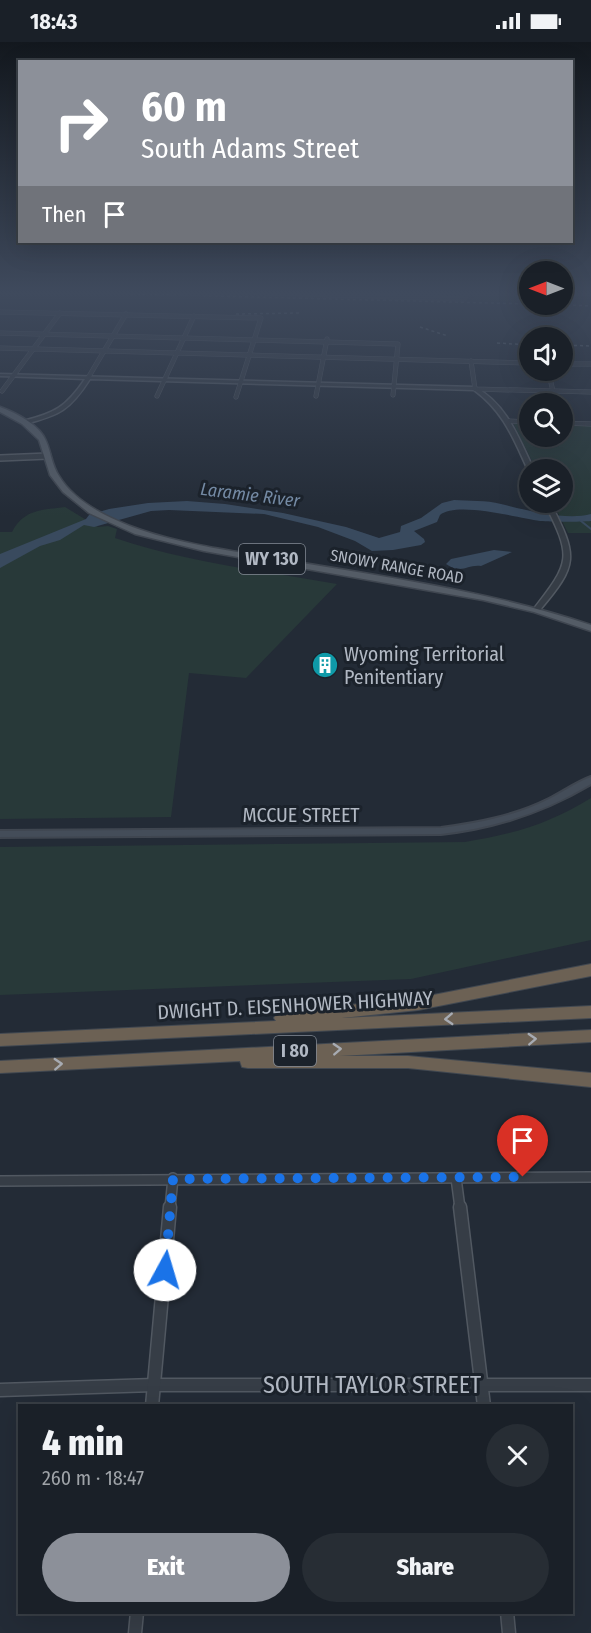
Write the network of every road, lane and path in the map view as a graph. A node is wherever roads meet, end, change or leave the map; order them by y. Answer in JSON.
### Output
{"nodes":[{"id":1,"x":19,"y":367,"type":"edge"},
{"id":2,"x":94,"y":367,"type":"edge"},
{"id":3,"x":170,"y":367,"type":"edge"},
{"id":4,"x":246,"y":367,"type":"edge"},
{"id":5,"x":321,"y":367,"type":"edge"},
{"id":6,"x":396,"y":367,"type":"edge"},
{"id":7,"x":472,"y":367,"type":"edge"},
{"id":8,"x":0,"y":375,"type":"edge"},
{"id":9,"x":13,"y":376,"type":"junction"},
{"id":10,"x":88,"y":378,"type":"junction"},
{"id":11,"x":164,"y":380,"type":"junction"},
{"id":12,"x":551,"y":381,"type":"edge"},
{"id":13,"x":241,"y":382,"type":"junction"},
{"id":14,"x":318,"y":385,"type":"junction"},
{"id":15,"x":395,"y":387,"type":"junction"},
{"id":16,"x":475,"y":390,"type":"junction"},
{"id":17,"x":2,"y":391,"type":"dead end"},
{"id":18,"x":553,"y":391,"type":"junction"},
{"id":19,"x":591,"y":392,"type":"edge"},
{"id":20,"x":393,"y":395,"type":"dead end"},
{"id":21,"x":157,"y":396,"type":"dead end"},
{"id":22,"x":316,"y":396,"type":"dead end"},
{"id":23,"x":236,"y":397,"type":"dead end"},
{"id":24,"x":0,"y":410,"type":"edge"},
{"id":25,"x":507,"y":421,"type":"junction"},
{"id":26,"x":25,"y":422,"type":"junction"},
{"id":27,"x":519,"y":422,"type":"edge"},
{"id":28,"x":573,"y":423,"type":"edge"},
{"id":29,"x":591,"y":424,"type":"edge"},
{"id":30,"x":48,"y":456,"type":"junction"},
{"id":31,"x":0,"y":458,"type":"edge"},
{"id":32,"x":526,"y":459,"type":"edge"},
{"id":33,"x":552,"y":513,"type":"edge"},
{"id":34,"x":537,"y":610,"type":"junction"},
{"id":35,"x":591,"y":628,"type":"edge"},
{"id":36,"x":591,"y":780,"type":"edge"},
{"id":37,"x":0,"y":834,"type":"edge"},
{"id":38,"x":591,"y":970,"type":"edge"},
{"id":39,"x":591,"y":1011,"type":"edge"},
{"id":40,"x":591,"y":1036,"type":"edge"},
{"id":41,"x":33,"y":1038,"type":"junction"},
{"id":42,"x":0,"y":1040,"type":"edge"},
{"id":43,"x":90,"y":1062,"type":"junction"},
{"id":44,"x":0,"y":1067,"type":"edge"},
{"id":45,"x":591,"y":1080,"type":"edge"},
{"id":46,"x":591,"y":1177,"type":"edge"},
{"id":47,"x":456,"y":1178,"type":"junction"},
{"id":48,"x":173,"y":1179,"type":"junction"},
{"id":49,"x":0,"y":1181,"type":"edge"},
{"id":50,"x":154,"y":1384,"type":"junction"},
{"id":51,"x":482,"y":1385,"type":"junction"},
{"id":52,"x":591,"y":1386,"type":"edge"},
{"id":53,"x":0,"y":1390,"type":"edge"},
{"id":54,"x":152,"y":1404,"type":"edge"},
{"id":55,"x":484,"y":1404,"type":"edge"},
{"id":56,"x":137,"y":1614,"type":"edge"},
{"id":57,"x":507,"y":1614,"type":"edge"},
{"id":58,"x":135,"y":1633,"type":"edge"},
{"id":59,"x":509,"y":1633,"type":"edge"}],
"edges":[{"from":1,"to":9,"type":"street"},
{"from":2,"to":10,"type":"street"},
{"from":3,"to":11,"type":"street"},
{"from":4,"to":13,"type":"street"},
{"from":5,"to":14,"type":"street"},
{"from":6,"to":15,"type":"street"},
{"from":7,"to":16,"type":"street"},
{"from":8,"to":9,"type":"street"},
{"from":9,"to":10,"type":"street"},
{"from":9,"to":17,"type":"street"},
{"from":10,"to":11,"type":"street"},
{"from":10,"to":26,"type":"street"},
{"from":11,"to":13,"type":"street"},
{"from":11,"to":21,"type":"street"},
{"from":12,"to":18,"type":"street"},
{"from":13,"to":14,"type":"street"},
{"from":13,"to":23,"type":"street"},
{"from":14,"to":15,"type":"street"},
{"from":14,"to":22,"type":"street"},
{"from":15,"to":16,"type":"street"},
{"from":15,"to":20,"type":"street"},
{"from":16,"to":18,"type":"street"},
{"from":16,"to":25,"type":"street"},
{"from":18,"to":19,"type":"street"},
{"from":24,"to":26,"type":"main road","name":"SNOWY RANGE ROAD","number":"WY 130"},
{"from":25,"to":27,"type":"street"},
{"from":25,"to":32,"type":"street"},
{"from":26,"to":30,"type":"main road","name":"SNOWY RANGE ROAD","number":"WY 130"},
{"from":28,"to":29,"type":"street"},
{"from":30,"to":31,"type":"street"},
{"from":30,"to":34,"type":"main road","name":"SNOWY RANGE ROAD","number":"WY 130"},
{"from":33,"to":34,"type":"street"},
{"from":34,"to":35,"type":"main road","name":"SNOWY RANGE ROAD","number":"WY 130"},
{"from":36,"to":37,"type":"main road","name":"MCCUE STREET"},
{"from":38,"to":41,"type":"highway"},
{"from":39,"to":41,"type":"highway","name":"DWIGHT D. EISENHOWER HIGHWAY","number":"I 80","one_way":true},
{"from":43,"to":40,"type":"highway","number":"I 80","one_way":true},
{"from":41,"to":42,"type":"highway","name":"DWIGHT D. EISENHOWER HIGHWAY","number":"I 80"},
{"from":44,"to":43,"type":"highway","number":"I 80","one_way":true},
{"from":43,"to":45,"type":"highway"},
{"from":46,"to":47,"type":"street"},
{"from":47,"to":48,"type":"street"},
{"from":47,"to":51,"type":"street"},
{"from":48,"to":49,"type":"street"},
{"from":48,"to":50,"type":"street"},
{"from":50,"to":51,"type":"street","name":"SOUTH TAYLOR STREET"},
{"from":50,"to":53,"type":"street","name":"SOUTH TAYLOR STREET"},
{"from":50,"to":54,"type":"street"},
{"from":51,"to":52,"type":"street","name":"SOUTH TAYLOR STREET"},
{"from":51,"to":55,"type":"street"},
{"from":56,"to":58,"type":"street"},
{"from":57,"to":59,"type":"street"}]}
